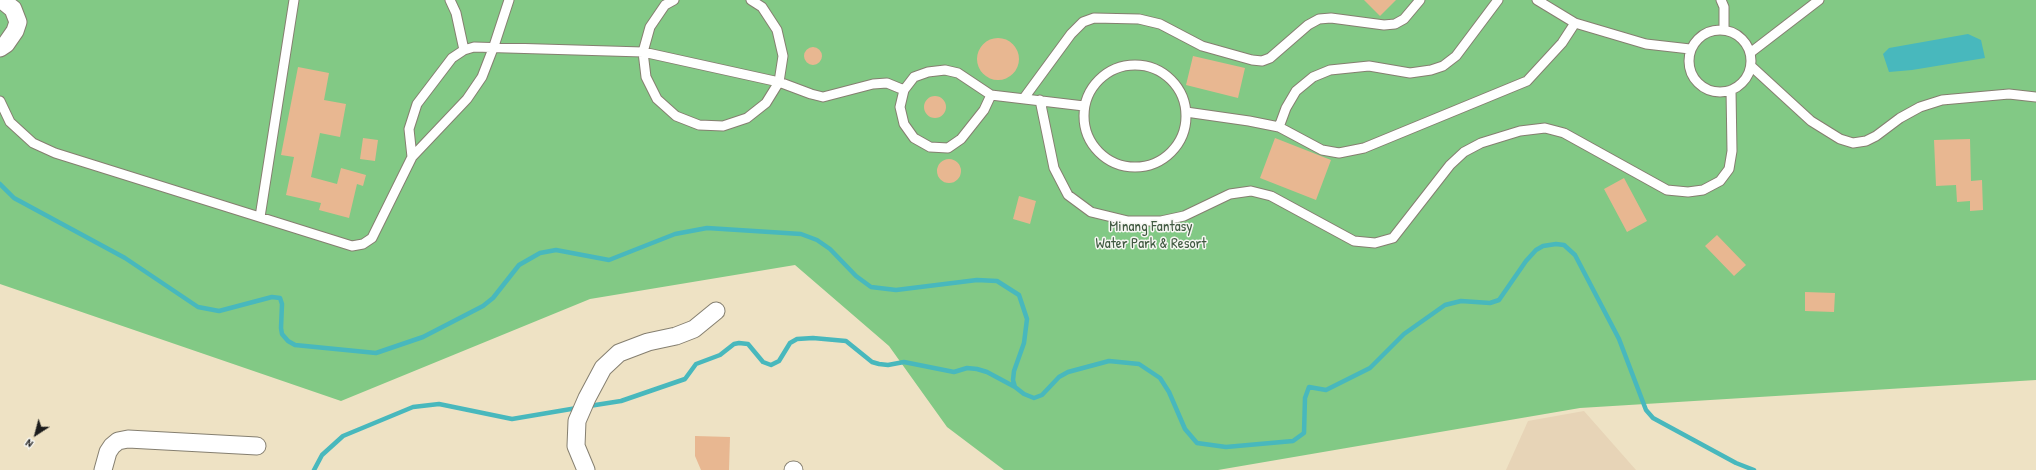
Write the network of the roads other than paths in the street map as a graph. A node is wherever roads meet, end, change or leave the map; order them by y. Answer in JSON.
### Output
{"nodes":[{"id":1,"x":3,"y":0,"type":"edge"},
{"id":2,"x":294,"y":0,"type":"edge"},
{"id":3,"x":450,"y":0,"type":"edge"},
{"id":4,"x":509,"y":0,"type":"edge"},
{"id":5,"x":674,"y":0,"type":"edge"},
{"id":6,"x":751,"y":0,"type":"edge"},
{"id":7,"x":1420,"y":0,"type":"edge"},
{"id":8,"x":1498,"y":0,"type":"edge"},
{"id":9,"x":1537,"y":0,"type":"edge"},
{"id":10,"x":1721,"y":0,"type":"edge"},
{"id":11,"x":1819,"y":0,"type":"edge"},
{"id":12,"x":1575,"y":23,"type":"junction"},
{"id":13,"x":1724,"y":30,"type":"junction"},
{"id":14,"x":494,"y":46,"type":"junction"},
{"id":15,"x":0,"y":48,"type":"edge"},
{"id":16,"x":1690,"y":49,"type":"junction"},
{"id":17,"x":464,"y":50,"type":"junction"},
{"id":18,"x":643,"y":52,"type":"junction"},
{"id":19,"x":1750,"y":53,"type":"junction"},
{"id":20,"x":1751,"y":66,"type":"junction"},
{"id":21,"x":779,"y":82,"type":"junction"},
{"id":22,"x":904,"y":90,"type":"junction"},
{"id":23,"x":1731,"y":90,"type":"junction"},
{"id":24,"x":991,"y":95,"type":"junction"},
{"id":25,"x":2036,"y":97,"type":"edge"},
{"id":26,"x":1024,"y":98,"type":"junction"},
{"id":27,"x":1040,"y":100,"type":"junction"},
{"id":28,"x":0,"y":101,"type":"edge"},
{"id":29,"x":1084,"y":106,"type":"junction"},
{"id":30,"x":1186,"y":112,"type":"junction"},
{"id":31,"x":1279,"y":127,"type":"junction"},
{"id":32,"x":412,"y":157,"type":"junction"},
{"id":33,"x":260,"y":217,"type":"junction"},
{"id":34,"x":716,"y":311,"type":"dead end"},
{"id":35,"x":256,"y":446,"type":"dead end"},
{"id":36,"x":103,"y":470,"type":"edge"},
{"id":37,"x":586,"y":470,"type":"edge"}],
"edges":[{"from":1,"to":15,"type":"street"},
{"from":2,"to":33,"type":"lane"},
{"from":3,"to":17,"type":"lane"},
{"from":4,"to":14,"type":"lane"},
{"from":5,"to":18,"type":"lane"},
{"from":6,"to":21,"type":"lane"},
{"from":7,"to":26,"type":"lane"},
{"from":8,"to":31,"type":"lane"},
{"from":9,"to":12,"type":"lane"},
{"from":10,"to":13,"type":"lane"},
{"from":11,"to":19,"type":"lane"},
{"from":12,"to":16,"type":"lane"},
{"from":12,"to":31,"type":"lane"},
{"from":13,"to":16,"type":"lane"},
{"from":13,"to":19,"type":"lane"},
{"from":14,"to":17,"type":"lane"},
{"from":14,"to":18,"type":"lane"},
{"from":14,"to":32,"type":"lane"},
{"from":16,"to":23,"type":"lane"},
{"from":17,"to":32,"type":"lane"},
{"from":18,"to":21,"type":"lane"},
{"from":18,"to":21,"type":"lane"},
{"from":19,"to":20,"type":"lane"},
{"from":20,"to":23,"type":"lane"},
{"from":20,"to":25,"type":"lane"},
{"from":21,"to":22,"type":"lane"},
{"from":22,"to":24,"type":"lane"},
{"from":22,"to":24,"type":"lane"},
{"from":23,"to":27,"type":"lane"},
{"from":24,"to":26,"type":"lane"},
{"from":26,"to":27,"type":"lane"},
{"from":27,"to":29,"type":"lane"},
{"from":28,"to":33,"type":"lane"},
{"from":29,"to":30,"type":"lane"},
{"from":29,"to":30,"type":"lane"},
{"from":30,"to":31,"type":"lane"},
{"from":32,"to":33,"type":"lane"},
{"from":34,"to":37,"type":"street"},
{"from":35,"to":36,"type":"street"}]}
